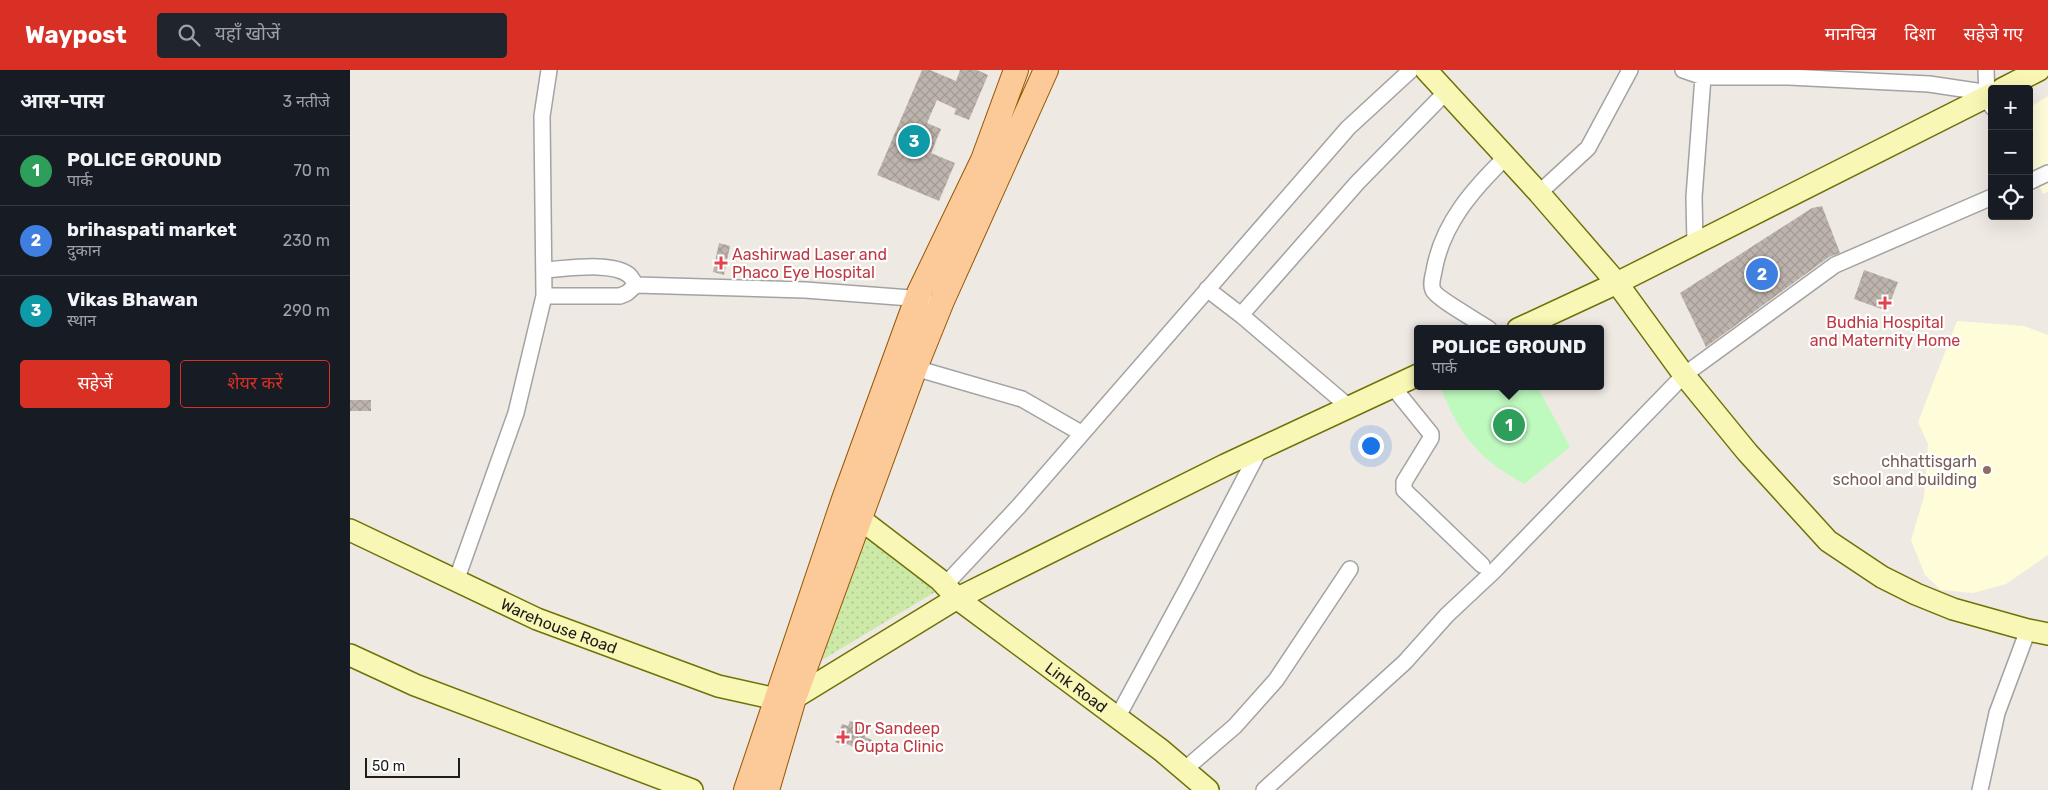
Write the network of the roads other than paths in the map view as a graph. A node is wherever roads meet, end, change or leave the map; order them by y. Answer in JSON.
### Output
{"nodes":[{"id":1,"x":549,"y":70,"type":"edge"},
{"id":2,"x":1016,"y":70,"type":"edge"},
{"id":3,"x":1046,"y":70,"type":"edge"},
{"id":4,"x":1411,"y":70,"type":"edge"},
{"id":5,"x":1426,"y":70,"type":"edge"},
{"id":6,"x":1630,"y":70,"type":"edge"},
{"id":7,"x":1683,"y":70,"type":"edge"},
{"id":8,"x":1986,"y":70,"type":"edge"},
{"id":9,"x":2039,"y":70,"type":"edge"},
{"id":10,"x":1703,"y":77,"type":"junction"},
{"id":11,"x":1990,"y":85,"type":"edge"},
{"id":12,"x":2013,"y":85,"type":"edge"},
{"id":13,"x":1446,"y":92,"type":"junction"},
{"id":14,"x":1988,"y":95,"type":"edge"},
{"id":15,"x":1988,"y":99,"type":"edge"},
{"id":16,"x":1506,"y":156,"type":"junction"},
{"id":17,"x":2048,"y":173,"type":"edge"},
{"id":18,"x":2033,"y":180,"type":"edge"},
{"id":19,"x":1539,"y":193,"type":"junction"},
{"id":20,"x":1988,"y":200,"type":"edge"},
{"id":21,"x":1695,"y":244,"type":"junction"},
{"id":22,"x":544,"y":270,"type":"junction"},
{"id":23,"x":1617,"y":283,"type":"junction"},
{"id":24,"x":636,"y":285,"type":"junction"},
{"id":25,"x":1208,"y":289,"type":"junction"},
{"id":26,"x":544,"y":296,"type":"junction"},
{"id":27,"x":918,"y":298,"type":"junction"},
{"id":28,"x":942,"y":301,"type":"junction"},
{"id":29,"x":1241,"y":315,"type":"junction"},
{"id":30,"x":1483,"y":325,"type":"edge"},
{"id":31,"x":1527,"y":325,"type":"edge"},
{"id":32,"x":915,"y":368,"type":"junction"},
{"id":33,"x":1684,"y":375,"type":"junction"},
{"id":34,"x":1414,"y":377,"type":"edge"},
{"id":35,"x":1393,"y":387,"type":"junction"},
{"id":36,"x":1349,"y":407,"type":"junction"},
{"id":37,"x":1081,"y":433,"type":"junction"},
{"id":38,"x":1260,"y":449,"type":"junction"},
{"id":39,"x":848,"y":519,"type":"junction"},
{"id":40,"x":350,"y":530,"type":"edge"},
{"id":41,"x":1482,"y":566,"type":"dead end"},
{"id":42,"x":1350,"y":569,"type":"dead end"},
{"id":43,"x":456,"y":581,"type":"junction"},
{"id":44,"x":951,"y":592,"type":"junction"},
{"id":45,"x":2038,"y":632,"type":"edge"},
{"id":46,"x":350,"y":655,"type":"edge"},
{"id":47,"x":785,"y":698,"type":"junction"},
{"id":48,"x":1117,"y":718,"type":"junction"},
{"id":49,"x":1184,"y":770,"type":"junction"},
{"id":50,"x":692,"y":790,"type":"edge"},
{"id":51,"x":746,"y":790,"type":"edge"},
{"id":52,"x":767,"y":790,"type":"edge"},
{"id":53,"x":1208,"y":790,"type":"edge"},
{"id":54,"x":1264,"y":790,"type":"edge"},
{"id":55,"x":1980,"y":790,"type":"edge"}],
"edges":[{"from":1,"to":22,"type":"street"},
{"from":2,"to":27,"type":"main road"},
{"from":3,"to":28,"type":"main road"},
{"from":4,"to":25,"type":"street"},
{"from":5,"to":13,"type":"street"},
{"from":6,"to":19,"type":"street"},
{"from":7,"to":10,"type":"street"},
{"from":8,"to":11,"type":"street"},
{"from":9,"to":12,"type":"street"},
{"from":10,"to":14,"type":"street"},
{"from":10,"to":21,"type":"street"},
{"from":13,"to":16,"type":"street"},
{"from":13,"to":29,"type":"street"},
{"from":15,"to":21,"type":"street"},
{"from":16,"to":19,"type":"street"},
{"from":16,"to":30,"type":"street"},
{"from":17,"to":18,"type":"street"},
{"from":19,"to":23,"type":"street"},
{"from":20,"to":33,"type":"street"},
{"from":21,"to":23,"type":"street"},
{"from":22,"to":24,"type":"street"},
{"from":22,"to":26,"type":"street"},
{"from":23,"to":31,"type":"street"},
{"from":23,"to":33,"type":"street"},
{"from":24,"to":26,"type":"street"},
{"from":24,"to":27,"type":"street"},
{"from":25,"to":29,"type":"street"},
{"from":25,"to":37,"type":"street"},
{"from":26,"to":43,"type":"street"},
{"from":27,"to":28,"type":"street"},
{"from":27,"to":39,"type":"main road"},
{"from":28,"to":32,"type":"main road"},
{"from":29,"to":36,"type":"street"},
{"from":32,"to":37,"type":"street"},
{"from":32,"to":39,"type":"main road"},
{"from":33,"to":45,"type":"street"},
{"from":33,"to":54,"type":"street"},
{"from":34,"to":35,"type":"street"},
{"from":35,"to":36,"type":"street"},
{"from":35,"to":41,"type":"street"},
{"from":36,"to":38,"type":"street"},
{"from":37,"to":44,"type":"street"},
{"from":38,"to":44,"type":"street"},
{"from":38,"to":48,"type":"street"},
{"from":39,"to":44,"type":"street","name":"Link Road"},
{"from":39,"to":47,"type":"main road"},
{"from":40,"to":43,"type":"street","name":"Warehouse Road"},
{"from":42,"to":49,"type":"street"},
{"from":43,"to":47,"type":"street","name":"Warehouse Road"},
{"from":44,"to":47,"type":"street"},
{"from":44,"to":48,"type":"street","name":"Link Road"},
{"from":45,"to":55,"type":"street"},
{"from":46,"to":50,"type":"street"},
{"from":47,"to":51,"type":"main road"},
{"from":47,"to":52,"type":"main road"},
{"from":48,"to":49,"type":"street","name":"Link Road"},
{"from":49,"to":53,"type":"street","name":"Link Road"}]}
